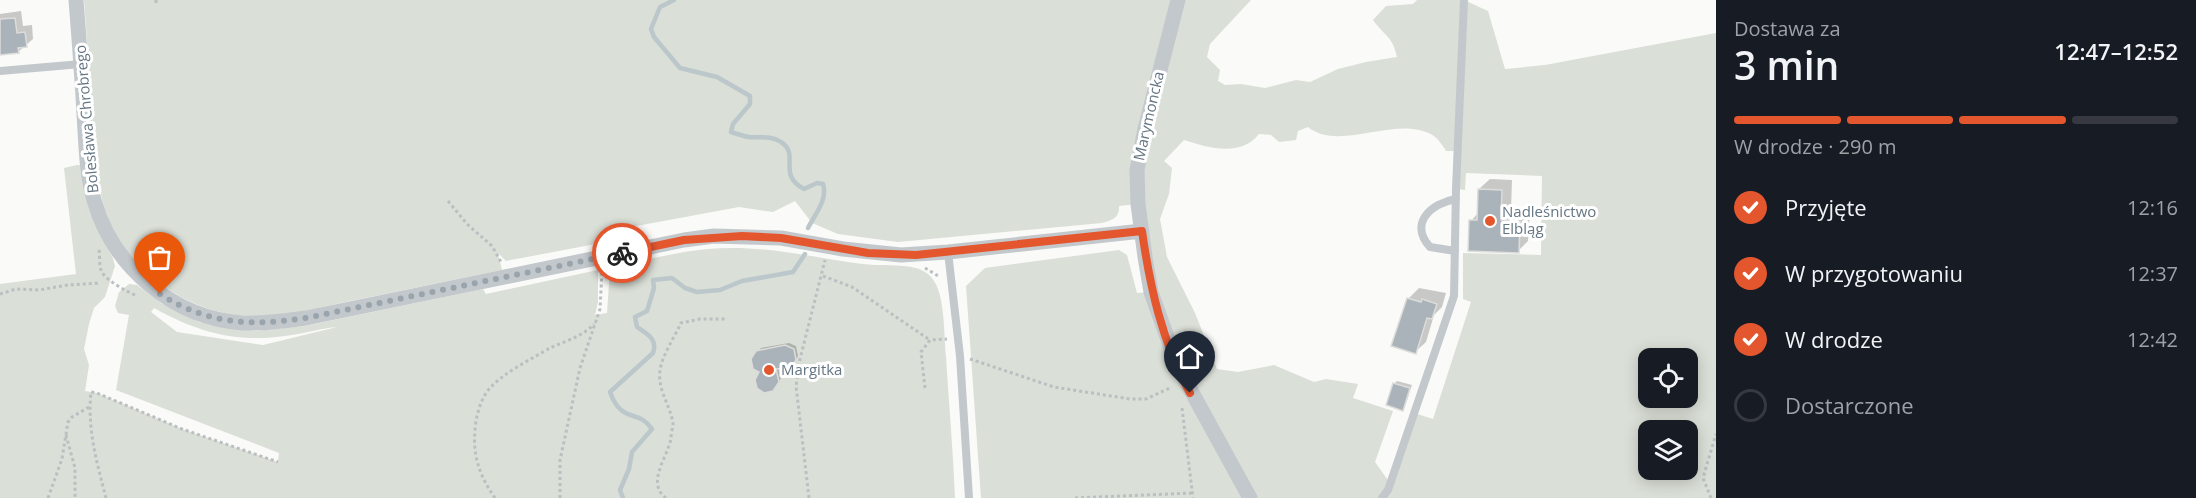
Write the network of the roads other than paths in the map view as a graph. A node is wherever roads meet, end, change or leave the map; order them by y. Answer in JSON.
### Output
{"nodes":[{"id":1,"x":76,"y":0,"type":"edge"},
{"id":2,"x":1178,"y":0,"type":"edge"},
{"id":3,"x":1464,"y":0,"type":"edge"},
{"id":4,"x":81,"y":64,"type":"junction"},
{"id":5,"x":0,"y":71,"type":"edge"},
{"id":6,"x":1456,"y":199,"type":"junction"},
{"id":7,"x":1142,"y":231,"type":"junction"},
{"id":8,"x":1455,"y":251,"type":"junction"},
{"id":9,"x":948,"y":252,"type":"junction"},
{"id":10,"x":969,"y":498,"type":"edge"},
{"id":11,"x":1250,"y":498,"type":"edge"},
{"id":12,"x":1382,"y":498,"type":"edge"}],
"edges":[{"from":1,"to":4,"type":"street","name":"Bolesława Chrobrego"},
{"from":2,"to":7,"type":"street","name":"Marymoncka"},
{"from":3,"to":6,"type":"lane"},
{"from":4,"to":5,"type":"lane"},
{"from":4,"to":9,"type":"street","name":"Bolesława Chrobrego"},
{"from":6,"to":8,"type":"lane"},
{"from":6,"to":8,"type":"lane"},
{"from":7,"to":9,"type":"street","name":"Bolesława Chrobrego"},
{"from":7,"to":11,"type":"street","name":"Marymoncka"},
{"from":8,"to":12,"type":"lane"},
{"from":9,"to":10,"type":"lane"}]}
